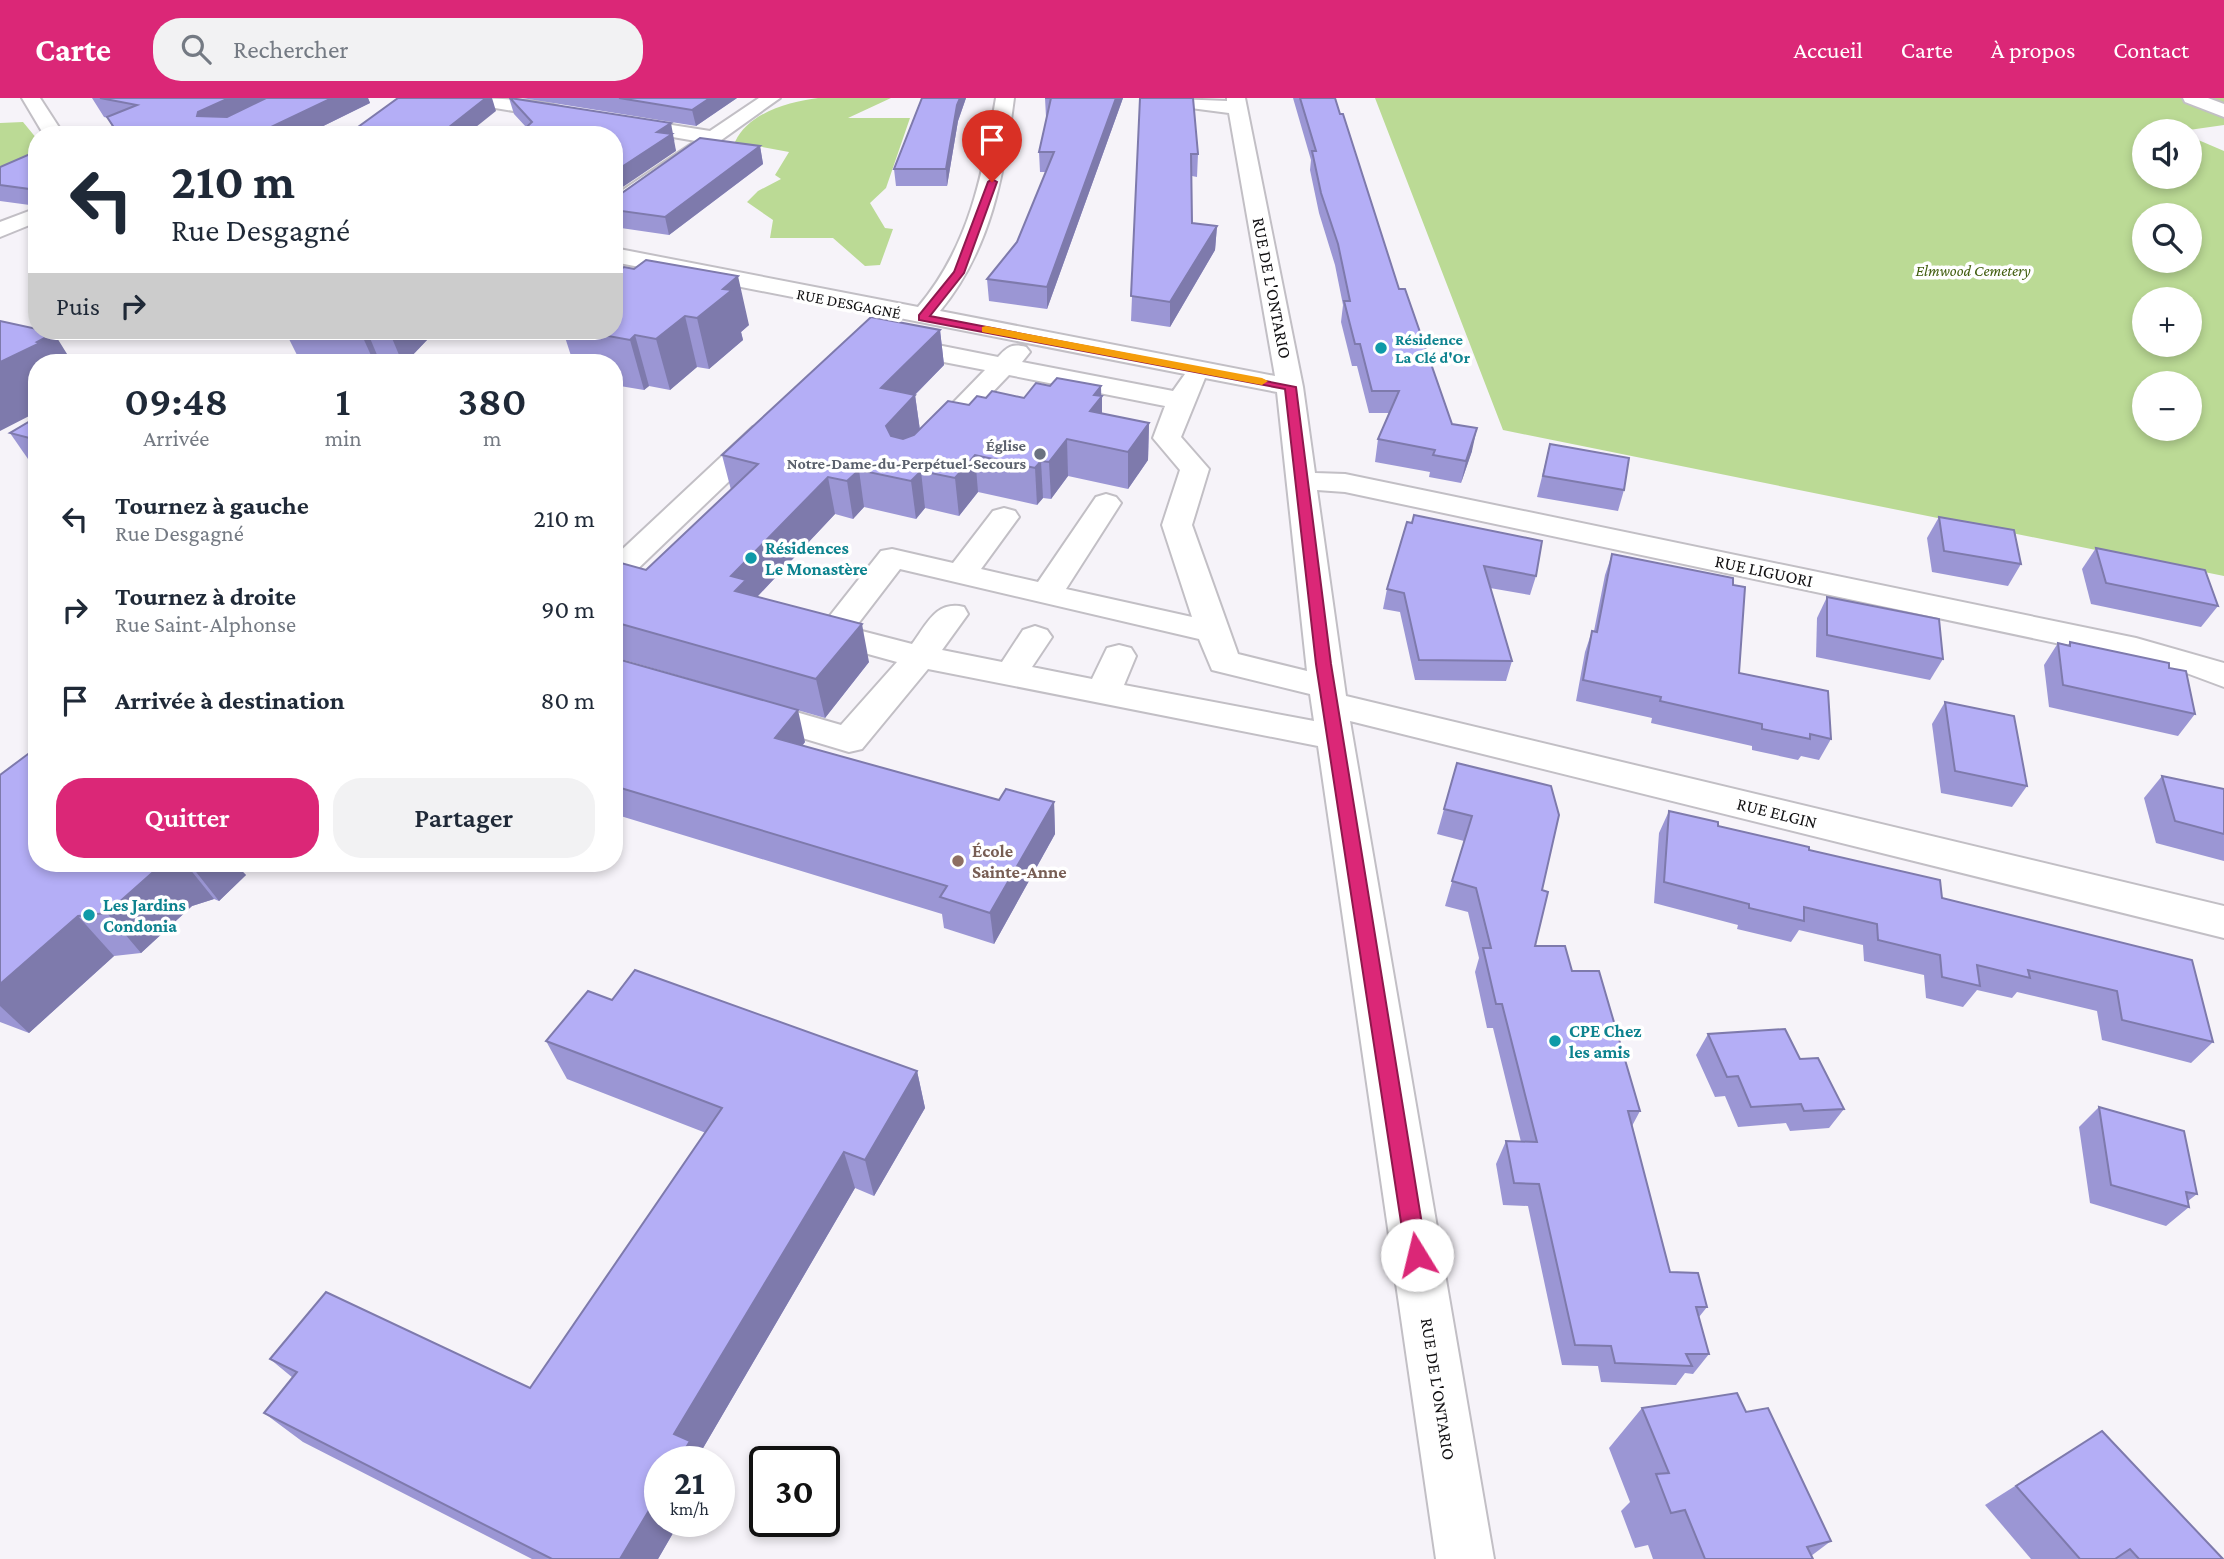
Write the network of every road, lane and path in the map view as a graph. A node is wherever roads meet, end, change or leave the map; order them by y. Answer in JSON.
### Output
{"nodes":[{"id":1,"x":31,"y":98,"type":"edge"},
{"id":2,"x":471,"y":98,"type":"edge"},
{"id":3,"x":771,"y":98,"type":"edge"},
{"id":4,"x":1005,"y":98,"type":"edge"},
{"id":5,"x":1160,"y":98,"type":"edge"},
{"id":6,"x":2192,"y":98,"type":"edge"},
{"id":7,"x":1237,"y":103,"type":"edge"},
{"id":8,"x":2224,"y":111,"type":"edge"},
{"id":9,"x":578,"y":116,"type":"edge"},
{"id":10,"x":604,"y":120,"type":"edge"},
{"id":11,"x":48,"y":126,"type":"edge"},
{"id":12,"x":714,"y":138,"type":"junction"},
{"id":13,"x":623,"y":200,"type":"edge"},
{"id":14,"x":28,"y":218,"type":"edge"},
{"id":15,"x":0,"y":230,"type":"edge"},
{"id":16,"x":623,"y":257,"type":"edge"},
{"id":17,"x":892,"y":312,"type":"junction"},
{"id":18,"x":923,"y":317,"type":"junction"},
{"id":19,"x":1030,"y":338,"type":"junction"},
{"id":20,"x":1003,"y":366,"type":"junction"},
{"id":21,"x":1199,"y":369,"type":"junction"},
{"id":22,"x":1290,"y":387,"type":"junction"},
{"id":23,"x":1180,"y":401,"type":"junction"},
{"id":24,"x":784,"y":414,"type":"edge"},
{"id":25,"x":907,"y":464,"type":"edge"},
{"id":26,"x":1300,"y":481,"type":"junction"},
{"id":27,"x":1106,"y":503,"type":"dead end"},
{"id":28,"x":1004,"y":517,"type":"dead end"},
{"id":29,"x":623,"y":566,"type":"edge"},
{"id":30,"x":960,"y":575,"type":"junction"},
{"id":31,"x":1046,"y":593,"type":"junction"},
{"id":32,"x":952,"y":614,"type":"dead end"},
{"id":33,"x":1214,"y":632,"type":"junction"},
{"id":34,"x":1035,"y":637,"type":"dead end"},
{"id":35,"x":1119,"y":656,"type":"dead end"},
{"id":36,"x":920,"y":657,"type":"junction"},
{"id":37,"x":1011,"y":674,"type":"junction"},
{"id":38,"x":2224,"y":676,"type":"edge"},
{"id":39,"x":1103,"y":692,"type":"junction"},
{"id":40,"x":719,"y":702,"type":"edge"},
{"id":41,"x":1331,"y":709,"type":"junction"},
{"id":42,"x":2224,"y":922,"type":"edge"},
{"id":43,"x":1465,"y":1559,"type":"edge"}],
"edges":[{"from":1,"to":11,"type":"street"},
{"from":2,"to":9,"type":"street"},
{"from":3,"to":12,"type":"street"},
{"from":4,"to":18,"type":"street"},
{"from":5,"to":7,"type":"street"},
{"from":6,"to":8,"type":"street"},
{"from":7,"to":22,"type":"street","name":"RUE DE L'ONTARIO"},
{"from":10,"to":12,"type":"street"},
{"from":12,"to":13,"type":"street"},
{"from":14,"to":15,"type":"street"},
{"from":16,"to":17,"type":"street","name":"RUE DESGAGNÉ"},
{"from":17,"to":18,"type":"street","name":"RUE DESGAGNÉ"},
{"from":17,"to":20,"type":"street"},
{"from":18,"to":19,"type":"street","name":"RUE DESGAGNÉ"},
{"from":19,"to":20,"type":"street"},
{"from":19,"to":21,"type":"street","name":"RUE DESGAGNÉ"},
{"from":20,"to":23,"type":"street"},
{"from":20,"to":25,"type":"street"},
{"from":21,"to":22,"type":"street","name":"RUE DESGAGNÉ"},
{"from":21,"to":23,"type":"street"},
{"from":22,"to":26,"type":"street","name":"RUE DE L'ONTARIO"},
{"from":23,"to":33,"type":"street"},
{"from":24,"to":29,"type":"street"},
{"from":26,"to":38,"type":"street","name":"RUE LIGUORI"},
{"from":26,"to":41,"type":"street","name":"RUE DE L'ONTARIO"},
{"from":27,"to":31,"type":"street"},
{"from":28,"to":30,"type":"street"},
{"from":30,"to":31,"type":"street"},
{"from":30,"to":36,"type":"street"},
{"from":31,"to":33,"type":"street"},
{"from":32,"to":36,"type":"street"},
{"from":33,"to":41,"type":"street"},
{"from":34,"to":37,"type":"street"},
{"from":35,"to":39,"type":"street"},
{"from":36,"to":37,"type":"street"},
{"from":36,"to":40,"type":"street"},
{"from":37,"to":39,"type":"street"},
{"from":39,"to":41,"type":"street"},
{"from":41,"to":42,"type":"street","name":"RUE ELGIN"},
{"from":41,"to":43,"type":"street","name":"RUE DE L'ONTARIO"}]}
